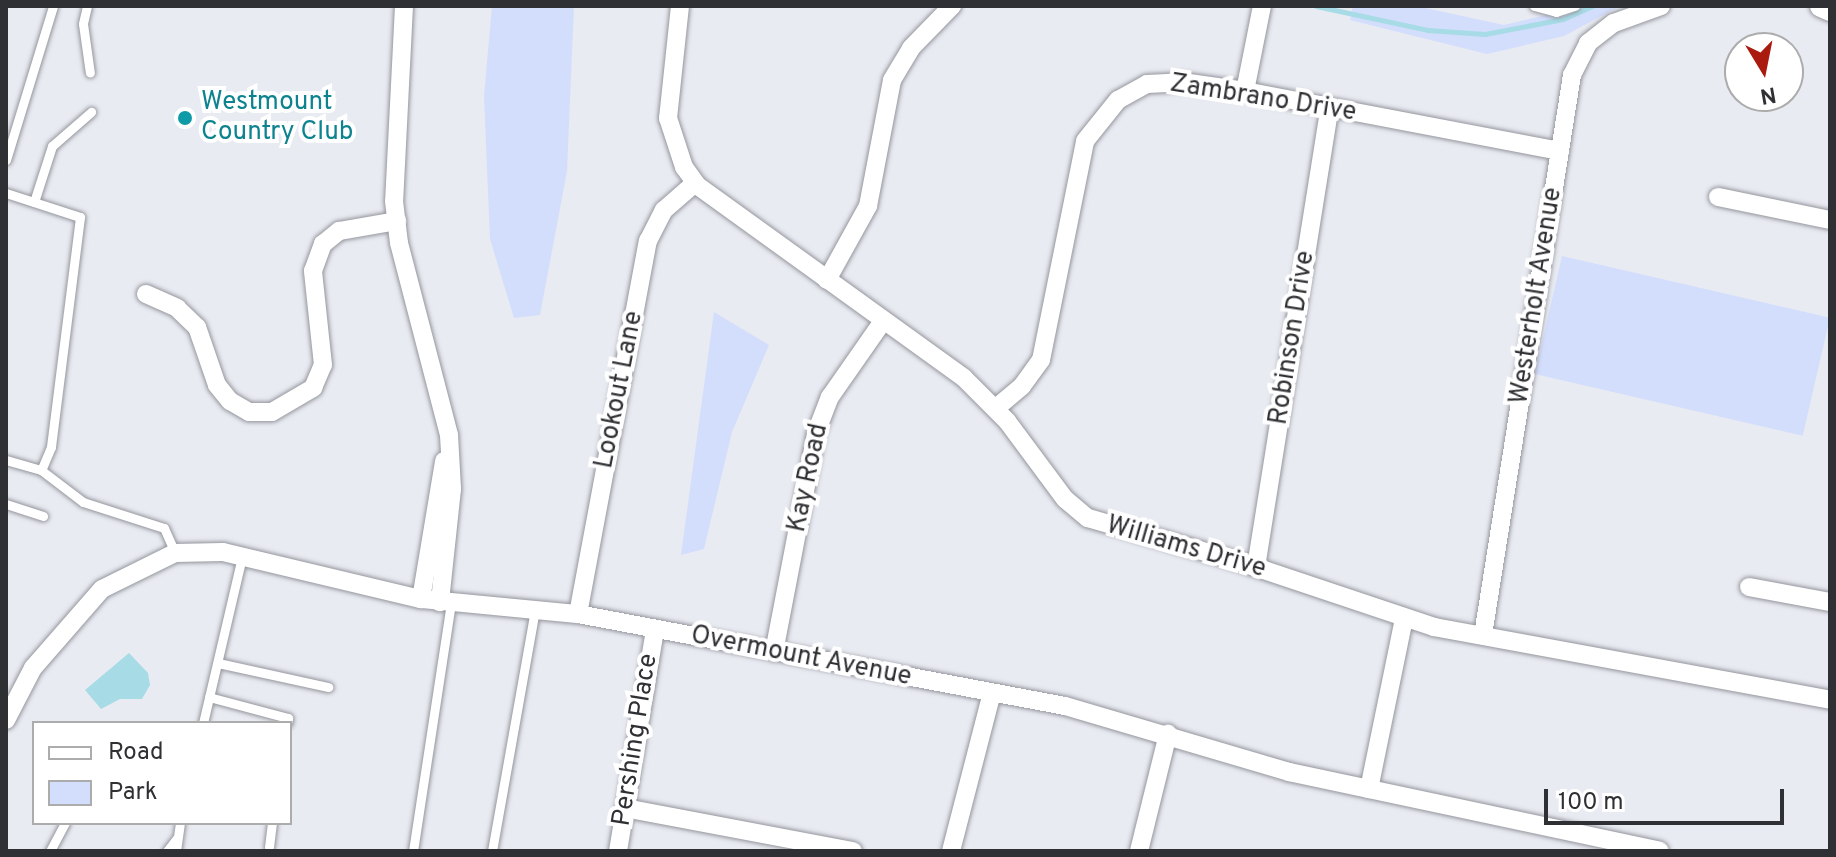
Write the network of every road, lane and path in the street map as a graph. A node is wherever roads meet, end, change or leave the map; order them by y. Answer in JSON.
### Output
{"nodes":[{"id":1,"x":53,"y":6,"type":"edge"},
{"id":2,"x":87,"y":6,"type":"edge"},
{"id":3,"x":404,"y":6,"type":"edge"},
{"id":4,"x":680,"y":6,"type":"edge"},
{"id":5,"x":952,"y":6,"type":"edge"},
{"id":6,"x":1262,"y":6,"type":"edge"},
{"id":7,"x":1534,"y":6,"type":"edge"},
{"id":8,"x":1575,"y":6,"type":"edge"},
{"id":9,"x":1661,"y":6,"type":"edge"},
{"id":10,"x":1821,"y":6,"type":"edge"},
{"id":11,"x":1830,"y":10,"type":"edge"},
{"id":12,"x":90,"y":73,"type":"dead end"},
{"id":13,"x":1245,"y":91,"type":"junction"},
{"id":14,"x":1329,"y":109,"type":"junction"},
{"id":15,"x":91,"y":112,"type":"dead end"},
{"id":16,"x":1560,"y":151,"type":"junction"},
{"id":17,"x":6,"y":160,"type":"edge"},
{"id":18,"x":695,"y":183,"type":"junction"},
{"id":19,"x":6,"y":193,"type":"edge"},
{"id":20,"x":1718,"y":197,"type":"dead end"},
{"id":21,"x":34,"y":202,"type":"junction"},
{"id":22,"x":1830,"y":220,"type":"edge"},
{"id":23,"x":397,"y":221,"type":"junction"},
{"id":24,"x":827,"y":280,"type":"junction"},
{"id":25,"x":146,"y":294,"type":"dead end"},
{"id":26,"x":883,"y":321,"type":"junction"},
{"id":27,"x":996,"y":408,"type":"junction"},
{"id":28,"x":6,"y":460,"type":"edge"},
{"id":29,"x":41,"y":470,"type":"junction"},
{"id":30,"x":6,"y":504,"type":"edge"},
{"id":31,"x":43,"y":516,"type":"dead end"},
{"id":32,"x":175,"y":553,"type":"junction"},
{"id":33,"x":242,"y":557,"type":"junction"},
{"id":34,"x":1256,"y":567,"type":"junction"},
{"id":35,"x":1749,"y":587,"type":"dead end"},
{"id":36,"x":437,"y":601,"type":"junction"},
{"id":37,"x":1830,"y":602,"type":"edge"},
{"id":38,"x":535,"y":610,"type":"junction"},
{"id":39,"x":578,"y":614,"type":"junction"},
{"id":40,"x":1404,"y":619,"type":"junction"},
{"id":41,"x":655,"y":629,"type":"junction"},
{"id":42,"x":1483,"y":635,"type":"junction"},
{"id":43,"x":774,"y":652,"type":"junction"},
{"id":44,"x":218,"y":663,"type":"junction"},
{"id":45,"x":328,"y":687,"type":"dead end"},
{"id":46,"x":992,"y":693,"type":"junction"},
{"id":47,"x":209,"y":697,"type":"junction"},
{"id":48,"x":1830,"y":700,"type":"edge"},
{"id":49,"x":8,"y":713,"type":"edge"},
{"id":50,"x":203,"y":721,"type":"edge"},
{"id":51,"x":287,"y":721,"type":"edge"},
{"id":52,"x":1168,"y":734,"type":"junction"},
{"id":53,"x":1369,"y":789,"type":"junction"},
{"id":54,"x":625,"y":808,"type":"junction"},
{"id":55,"x":64,"y":825,"type":"edge"},
{"id":56,"x":180,"y":825,"type":"edge"},
{"id":57,"x":272,"y":825,"type":"edge"},
{"id":58,"x":177,"y":838,"type":"junction"},
{"id":59,"x":269,"y":847,"type":"dead end"},
{"id":60,"x":1651,"y":850,"type":"edge"},
{"id":61,"x":50,"y":851,"type":"edge"},
{"id":62,"x":167,"y":851,"type":"edge"},
{"id":63,"x":176,"y":851,"type":"edge"},
{"id":64,"x":413,"y":851,"type":"edge"},
{"id":65,"x":492,"y":851,"type":"edge"},
{"id":66,"x":618,"y":851,"type":"edge"},
{"id":67,"x":853,"y":851,"type":"edge"},
{"id":68,"x":951,"y":851,"type":"edge"},
{"id":69,"x":1139,"y":851,"type":"edge"}],
"edges":[{"from":1,"to":17,"type":"lane"},
{"from":2,"to":12,"type":"lane"},
{"from":3,"to":23,"type":"street"},
{"from":4,"to":18,"type":"street","name":"Williams Drive"},
{"from":5,"to":24,"type":"street"},
{"from":6,"to":13,"type":"street"},
{"from":7,"to":8,"type":"lane"},
{"from":9,"to":16,"type":"street","name":"Westerholt Avenue"},
{"from":10,"to":11,"type":"street"},
{"from":13,"to":14,"type":"street","name":"Zambrano Drive"},
{"from":13,"to":27,"type":"street","name":"Zambrano Drive"},
{"from":14,"to":16,"type":"street","name":"Zambrano Drive"},
{"from":14,"to":34,"type":"street","name":"Robinson Drive"},
{"from":15,"to":21,"type":"lane"},
{"from":16,"to":42,"type":"street","name":"Westerholt Avenue"},
{"from":18,"to":24,"type":"street","name":"Williams Drive"},
{"from":18,"to":39,"type":"street","name":"Lookout Lane"},
{"from":19,"to":21,"type":"lane"},
{"from":20,"to":22,"type":"street"},
{"from":21,"to":29,"type":"lane"},
{"from":23,"to":25,"type":"street"},
{"from":23,"to":36,"type":"street"},
{"from":24,"to":26,"type":"street","name":"Williams Drive"},
{"from":26,"to":27,"type":"street","name":"Williams Drive"},
{"from":26,"to":43,"type":"street","name":"Kay Road"},
{"from":27,"to":34,"type":"street","name":"Williams Drive"},
{"from":28,"to":29,"type":"lane"},
{"from":29,"to":32,"type":"lane"},
{"from":30,"to":31,"type":"lane"},
{"from":32,"to":33,"type":"street","name":"Overmount Avenue"},
{"from":32,"to":49,"type":"street","name":"Overmount Avenue"},
{"from":33,"to":36,"type":"street","name":"Overmount Avenue"},
{"from":33,"to":44,"type":"lane"},
{"from":34,"to":40,"type":"street","name":"Williams Drive"},
{"from":35,"to":37,"type":"street"},
{"from":36,"to":38,"type":"street","name":"Overmount Avenue"},
{"from":36,"to":64,"type":"lane"},
{"from":38,"to":39,"type":"street","name":"Overmount Avenue"},
{"from":38,"to":65,"type":"lane"},
{"from":39,"to":41,"type":"street","name":"Overmount Avenue"},
{"from":40,"to":42,"type":"street","name":"Williams Drive"},
{"from":40,"to":53,"type":"street"},
{"from":41,"to":43,"type":"street","name":"Overmount Avenue"},
{"from":41,"to":54,"type":"street","name":"Pershing Place"},
{"from":42,"to":48,"type":"street","name":"Williams Drive"},
{"from":43,"to":46,"type":"street","name":"Overmount Avenue"},
{"from":44,"to":45,"type":"lane"},
{"from":44,"to":47,"type":"lane"},
{"from":46,"to":52,"type":"street","name":"Overmount Avenue"},
{"from":46,"to":68,"type":"street"},
{"from":47,"to":50,"type":"lane"},
{"from":47,"to":51,"type":"lane"},
{"from":52,"to":53,"type":"street","name":"Overmount Avenue"},
{"from":52,"to":69,"type":"street"},
{"from":53,"to":60,"type":"street","name":"Overmount Avenue"},
{"from":54,"to":66,"type":"street","name":"Pershing Place"},
{"from":54,"to":67,"type":"street"},
{"from":55,"to":61,"type":"lane"},
{"from":56,"to":58,"type":"lane"},
{"from":57,"to":59,"type":"lane"},
{"from":58,"to":62,"type":"lane"},
{"from":58,"to":63,"type":"lane"}]}
